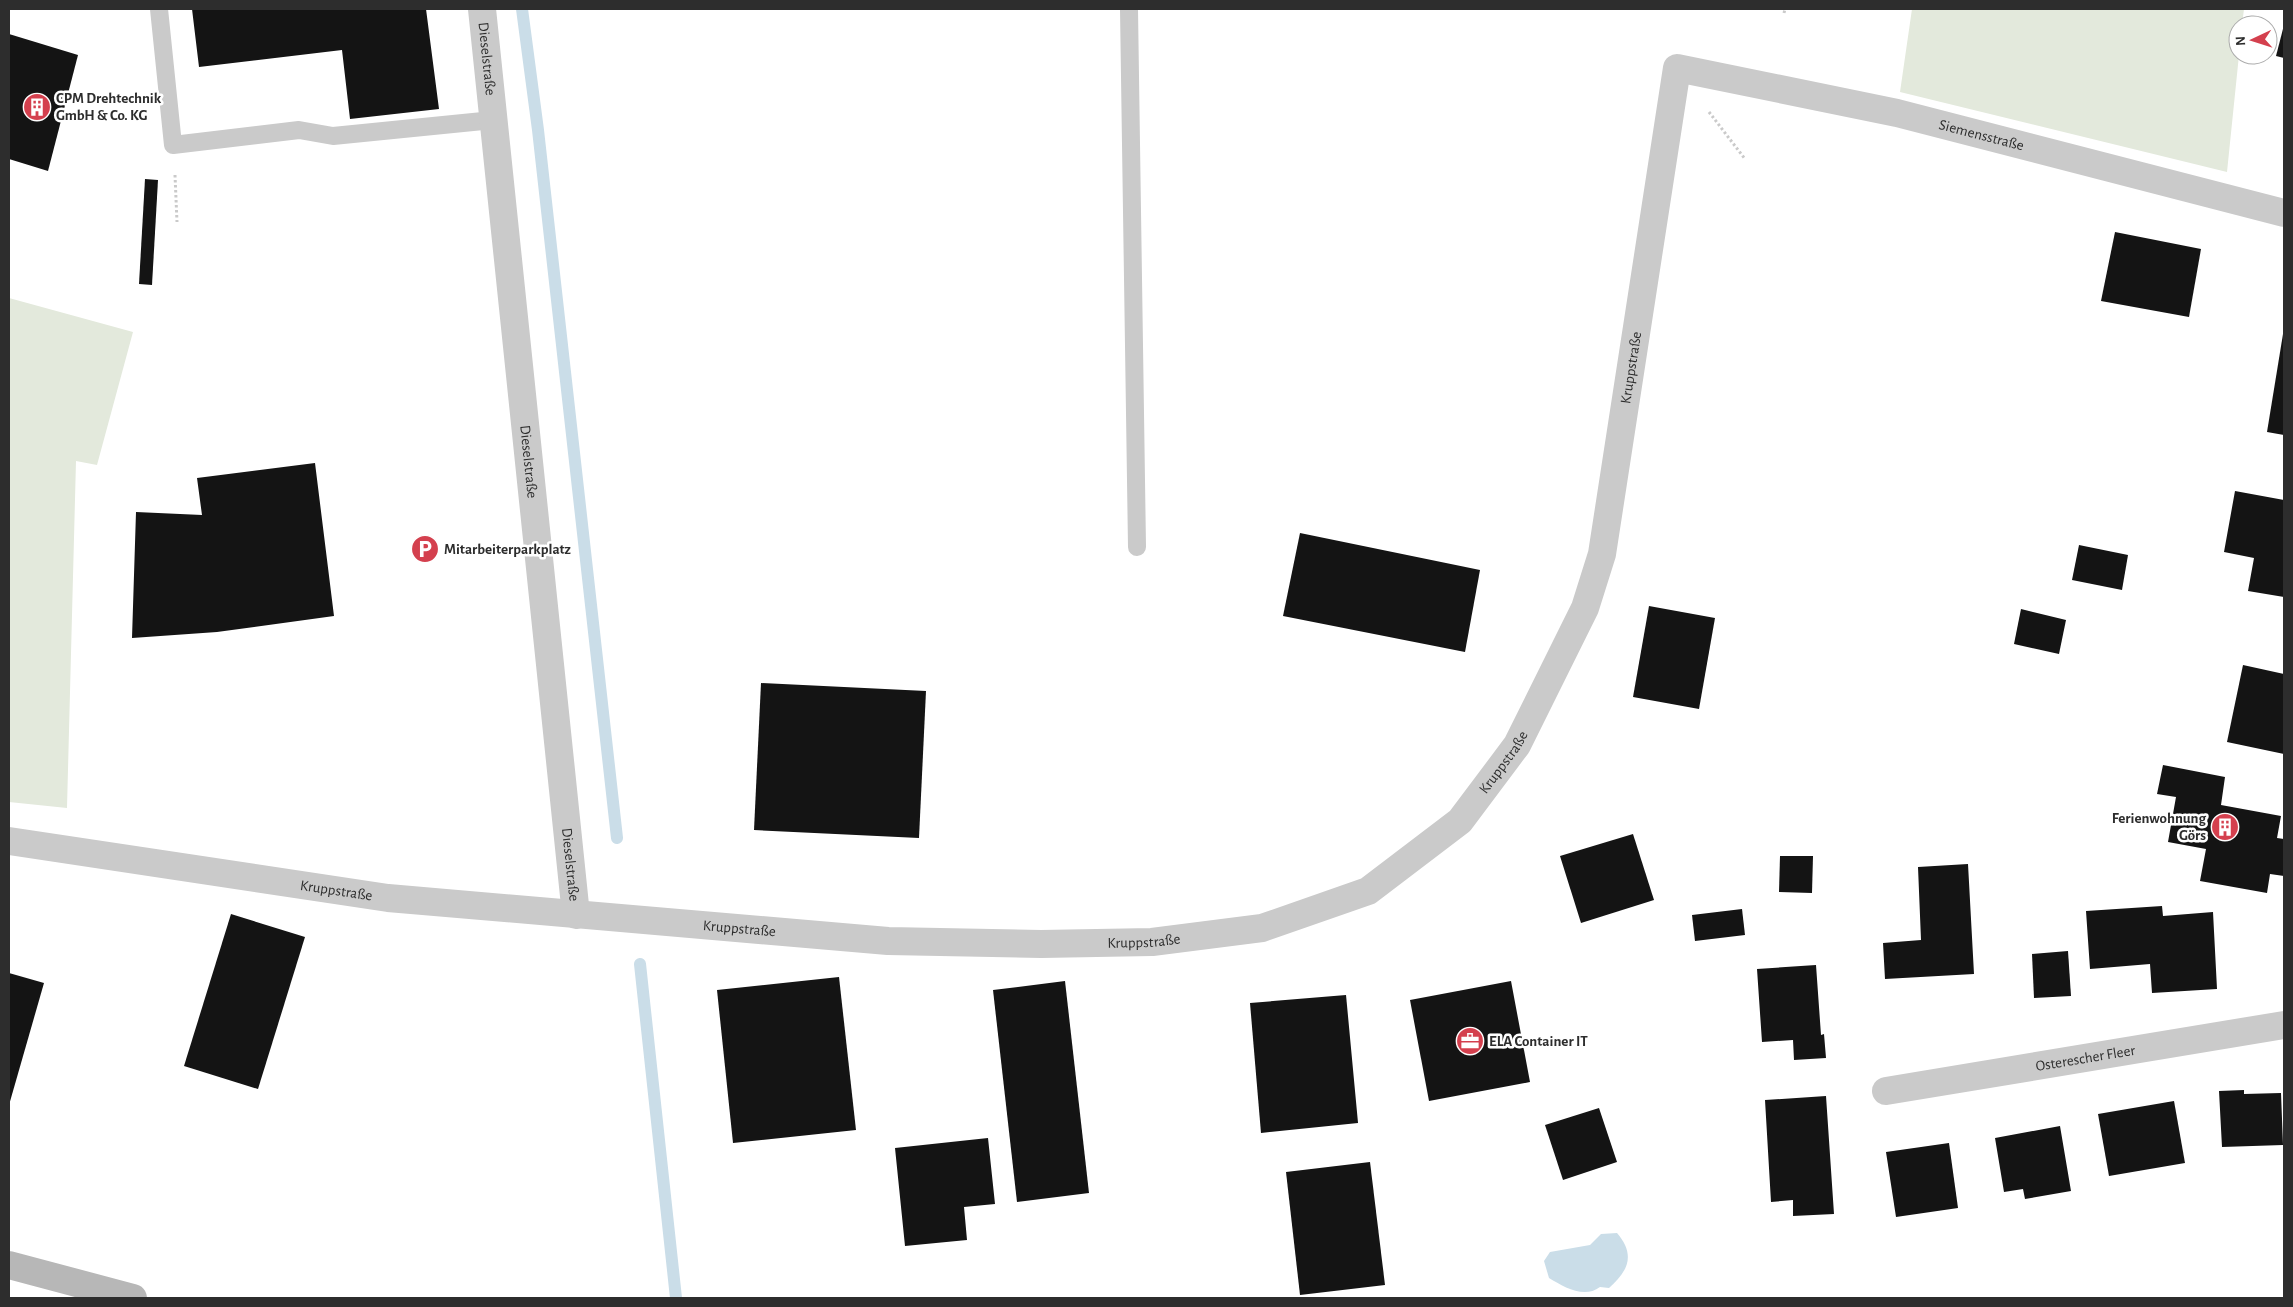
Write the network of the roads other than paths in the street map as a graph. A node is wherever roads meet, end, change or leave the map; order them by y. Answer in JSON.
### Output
{"nodes":[{"id":1,"x":159,"y":9,"type":"edge"},
{"id":2,"x":482,"y":9,"type":"edge"},
{"id":3,"x":1129,"y":9,"type":"edge"},
{"id":4,"x":1677,"y":68,"type":"joint"},
{"id":5,"x":493,"y":120,"type":"junction"},
{"id":6,"x":2284,"y":213,"type":"edge"},
{"id":7,"x":1137,"y":547,"type":"dead end"},
{"id":8,"x":9,"y":841,"type":"edge"},
{"id":9,"x":576,"y":915,"type":"junction"},
{"id":10,"x":2284,"y":1025,"type":"edge"},
{"id":11,"x":1886,"y":1090,"type":"dead end"},
{"id":12,"x":9,"y":1265,"type":"edge"},
{"id":13,"x":133,"y":1298,"type":"edge"}],
"edges":[{"from":1,"to":5,"type":"lane"},
{"from":2,"to":5,"type":"street","name":"Dieselstraße"},
{"from":3,"to":7,"type":"lane"},
{"from":4,"to":6,"type":"street","name":"Siemensstraße"},
{"from":4,"to":9,"type":"street","name":"Kruppstraße"},
{"from":5,"to":9,"type":"street","name":"Dieselstraße"},
{"from":8,"to":9,"type":"street","name":"Kruppstraße"},
{"from":10,"to":11,"type":"street","name":"Osterescher Fleer"},
{"from":12,"to":13,"type":"main road"}]}
